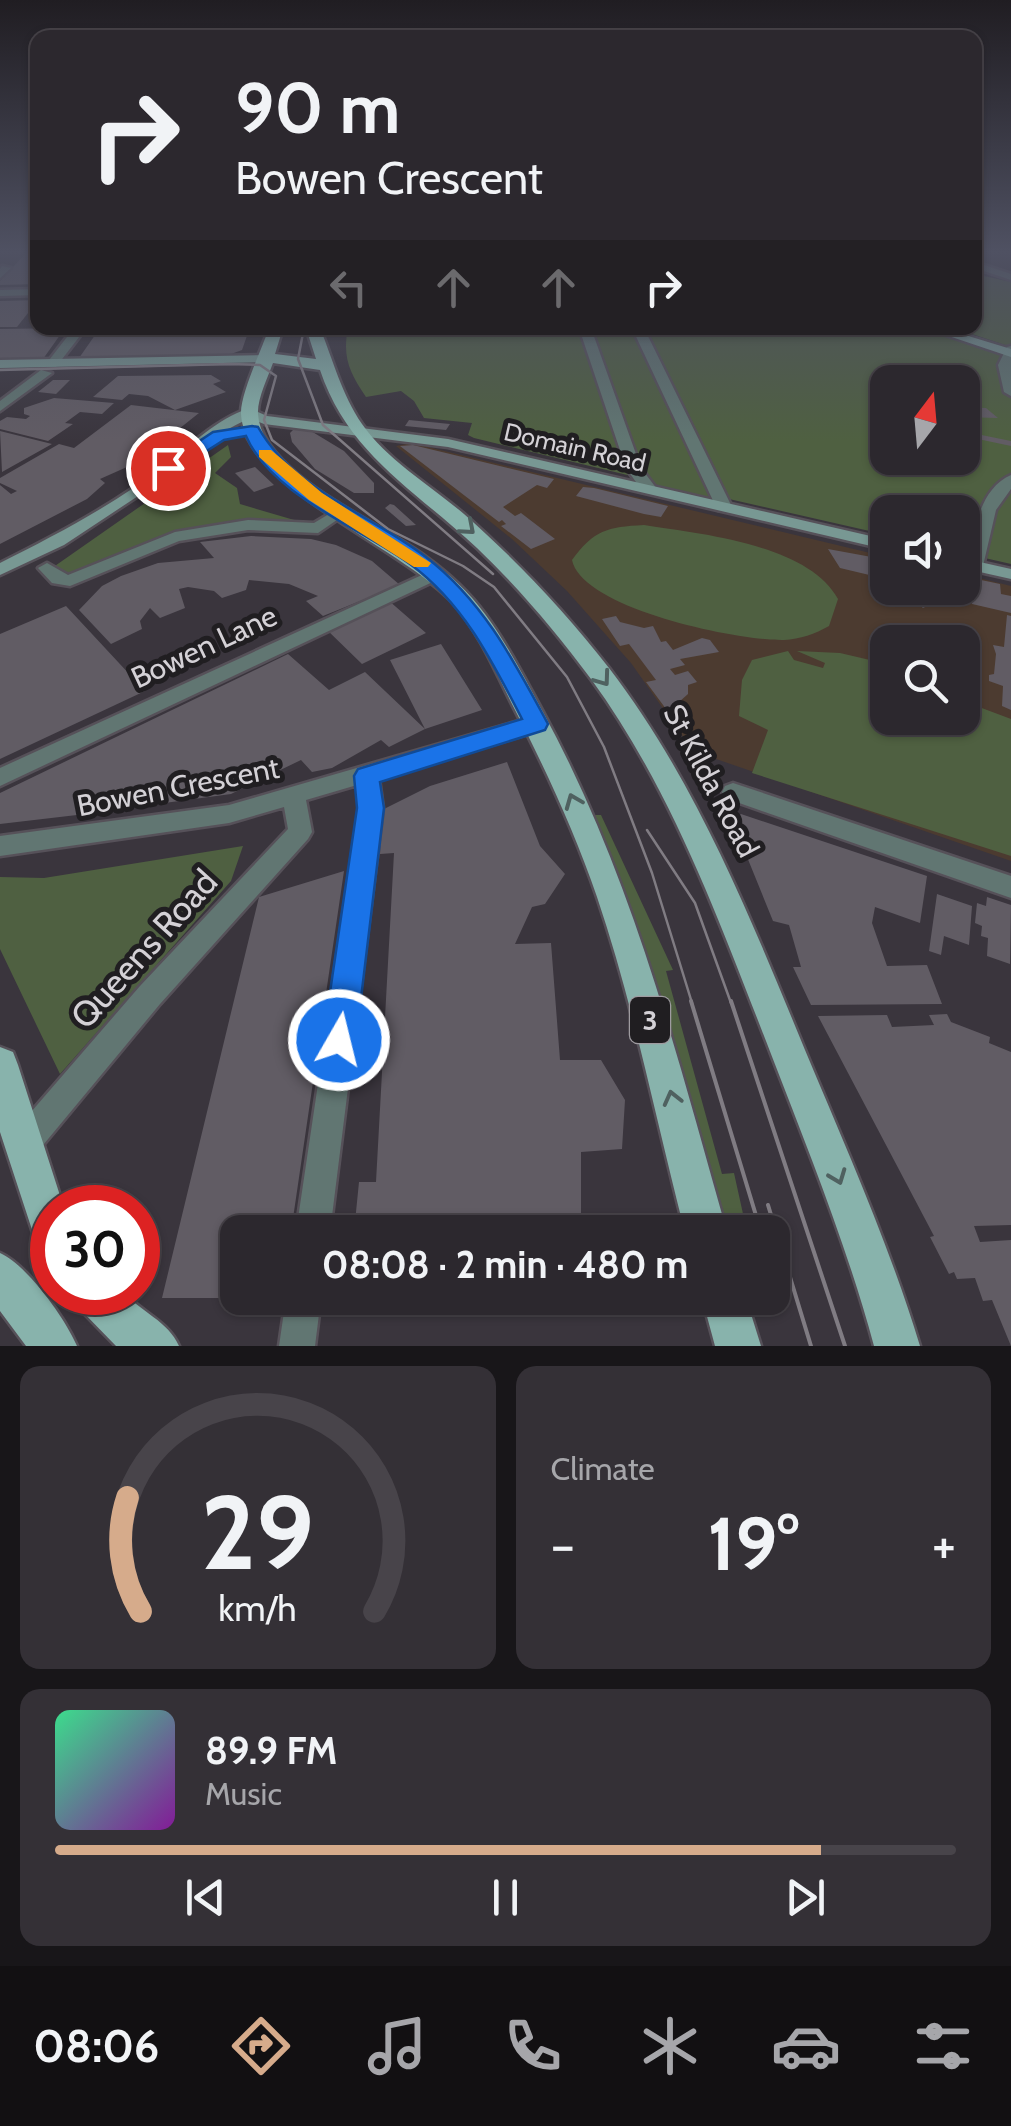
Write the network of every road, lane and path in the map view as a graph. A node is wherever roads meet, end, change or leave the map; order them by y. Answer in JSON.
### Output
{"nodes":[{"id":1,"x":75,"y":335,"type":"edge"},
{"id":2,"x":274,"y":335,"type":"edge"},
{"id":3,"x":288,"y":335,"type":"edge"},
{"id":4,"x":320,"y":335,"type":"edge"},
{"id":5,"x":587,"y":335,"type":"edge"},
{"id":6,"x":641,"y":335,"type":"edge"},
{"id":7,"x":955,"y":335,"type":"edge"},
{"id":8,"x":1010,"y":352,"type":"edge"},
{"id":9,"x":0,"y":364,"type":"edge"},
{"id":10,"x":265,"y":365,"type":"junction"},
{"id":11,"x":324,"y":366,"type":"junction"},
{"id":12,"x":49,"y":368,"type":"junction"},
{"id":13,"x":0,"y":375,"type":"edge"},
{"id":14,"x":1011,"y":392,"type":"edge"},
{"id":15,"x":0,"y":407,"type":"edge"},
{"id":16,"x":350,"y":418,"type":"junction"},
{"id":17,"x":250,"y":422,"type":"junction"},
{"id":18,"x":448,"y":443,"type":"junction"},
{"id":19,"x":1011,"y":480,"type":"edge"},
{"id":20,"x":649,"y":490,"type":"junction"},
{"id":21,"x":724,"y":507,"type":"junction"},
{"id":22,"x":340,"y":513,"type":"junction"},
{"id":23,"x":980,"y":529,"type":"edge"},
{"id":24,"x":870,"y":541,"type":"edge"},
{"id":25,"x":980,"y":567,"type":"edge"},
{"id":26,"x":46,"y":568,"type":"dead end"},
{"id":27,"x":0,"y":570,"type":"edge"},
{"id":28,"x":435,"y":574,"type":"junction"},
{"id":29,"x":1011,"y":574,"type":"edge"},
{"id":30,"x":536,"y":724,"type":"junction"},
{"id":31,"x":367,"y":776,"type":"junction"},
{"id":32,"x":0,"y":778,"type":"edge"},
{"id":33,"x":733,"y":792,"type":"dead end"},
{"id":34,"x":294,"y":796,"type":"junction"},
{"id":35,"x":0,"y":846,"type":"edge"},
{"id":36,"x":1011,"y":887,"type":"edge"},
{"id":37,"x":0,"y":1065,"type":"edge"},
{"id":38,"x":23,"y":1145,"type":"junction"},
{"id":39,"x":37,"y":1185,"type":"edge"},
{"id":40,"x":315,"y":1215,"type":"edge"},
{"id":41,"x":702,"y":1215,"type":"edge"},
{"id":42,"x":0,"y":1275,"type":"edge"},
{"id":43,"x":114,"y":1315,"type":"edge"},
{"id":44,"x":302,"y":1315,"type":"edge"},
{"id":45,"x":729,"y":1315,"type":"edge"},
{"id":46,"x":54,"y":1346,"type":"edge"},
{"id":47,"x":156,"y":1346,"type":"edge"},
{"id":48,"x":297,"y":1346,"type":"edge"},
{"id":49,"x":738,"y":1346,"type":"edge"},
{"id":50,"x":898,"y":1346,"type":"edge"}],
"edges":[{"from":1,"to":12,"type":"street"},
{"from":2,"to":10,"type":"main road"},
{"from":3,"to":10,"type":"main road"},
{"from":4,"to":11,"type":"main road","name":"St Kilda Road"},
{"from":5,"to":20,"type":"street"},
{"from":6,"to":21,"type":"street"},
{"from":7,"to":8,"type":"street"},
{"from":8,"to":14,"type":"street"},
{"from":9,"to":12,"type":"street"},
{"from":10,"to":11,"type":"main road"},
{"from":10,"to":12,"type":"street"},
{"from":10,"to":17,"type":"main road"},
{"from":11,"to":16,"type":"main road","name":"St Kilda Road"},
{"from":12,"to":13,"type":"street"},
{"from":12,"to":15,"type":"street"},
{"from":16,"to":17,"type":"street","name":"Domain Road"},
{"from":16,"to":18,"type":"street","name":"Domain Road"},
{"from":16,"to":18,"type":"street"},
{"from":16,"to":50,"type":"main road","name":"St Kilda Road","one_way":true},
{"from":17,"to":22,"type":"main road","number":"3"},
{"from":17,"to":27,"type":"street"},
{"from":18,"to":20,"type":"street","name":"Domain Road"},
{"from":19,"to":23,"type":"street"},
{"from":20,"to":21,"type":"street","name":"Domain Road"},
{"from":21,"to":24,"type":"street","name":"Domain Road"},
{"from":22,"to":26,"type":"street"},
{"from":22,"to":28,"type":"main road","number":"3"},
{"from":25,"to":29,"type":"street"},
{"from":28,"to":30,"type":"main road","number":"3"},
{"from":28,"to":32,"type":"street","name":"Bowen Lane"},
{"from":30,"to":31,"type":"street","name":"Bowen Crescent"},
{"from":41,"to":30,"type":"main road","number":"3","one_way":true},
{"from":31,"to":34,"type":"street","name":"Bowen Crescent"},
{"from":31,"to":40,"type":"street"},
{"from":33,"to":36,"type":"street"},
{"from":34,"to":35,"type":"street","name":"Bowen Crescent"},
{"from":34,"to":38,"type":"street","name":"Queens Road"},
{"from":37,"to":38,"type":"main road"},
{"from":38,"to":39,"type":"main road"},
{"from":42,"to":46,"type":"main road"},
{"from":43,"to":47,"type":"main road"},
{"from":44,"to":48,"type":"street"},
{"from":45,"to":49,"type":"main road"}]}
